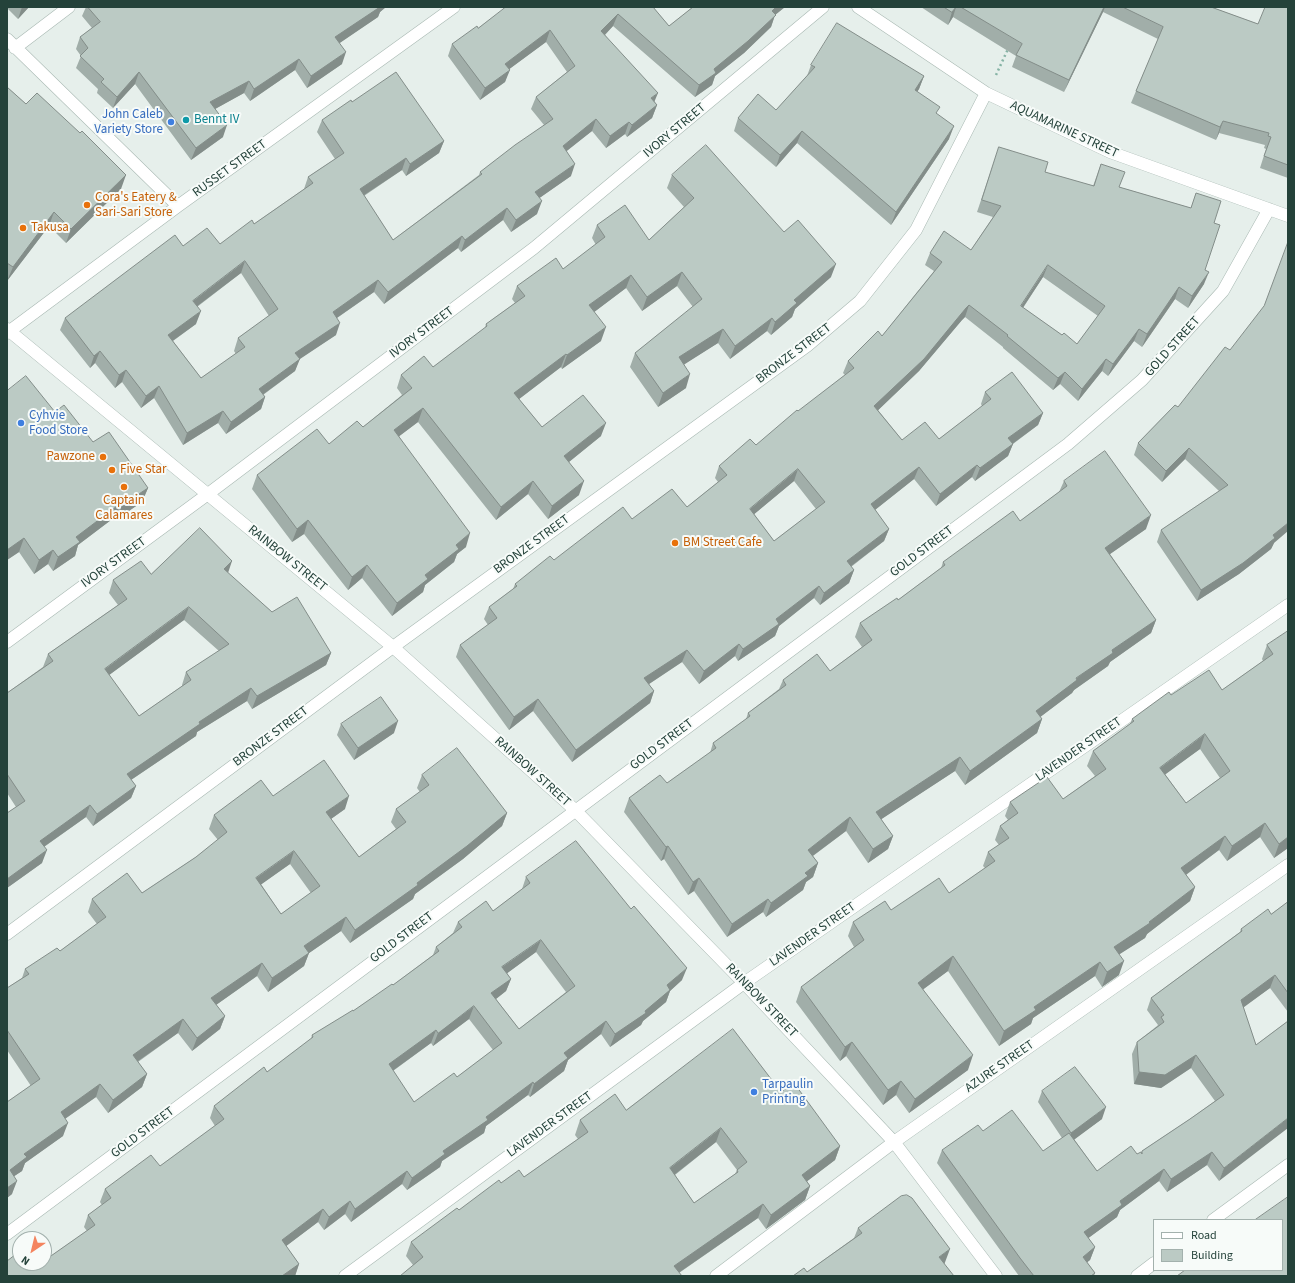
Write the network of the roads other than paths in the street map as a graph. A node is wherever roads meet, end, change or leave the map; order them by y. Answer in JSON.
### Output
{"nodes":[{"id":1,"x":69,"y":7,"type":"edge"},
{"id":2,"x":454,"y":7,"type":"edge"},
{"id":3,"x":822,"y":7,"type":"edge"},
{"id":4,"x":858,"y":7,"type":"edge"},
{"id":5,"x":11,"y":43,"type":"edge"},
{"id":6,"x":986,"y":93,"type":"junction"},
{"id":7,"x":178,"y":206,"type":"junction"},
{"id":8,"x":1269,"y":209,"type":"junction"},
{"id":9,"x":1288,"y":216,"type":"edge"},
{"id":10,"x":8,"y":331,"type":"edge"},
{"id":11,"x":208,"y":494,"type":"junction"},
{"id":12,"x":1288,"y":605,"type":"edge"},
{"id":13,"x":7,"y":642,"type":"edge"},
{"id":14,"x":393,"y":647,"type":"junction"},
{"id":15,"x":574,"y":810,"type":"junction"},
{"id":16,"x":1288,"y":865,"type":"edge"},
{"id":17,"x":7,"y":934,"type":"edge"},
{"id":18,"x":744,"y":983,"type":"junction"},
{"id":19,"x":894,"y":1142,"type":"junction"},
{"id":20,"x":1288,"y":1165,"type":"edge"},
{"id":21,"x":1214,"y":1219,"type":"edge"},
{"id":22,"x":7,"y":1234,"type":"edge"},
{"id":23,"x":1153,"y":1264,"type":"edge"},
{"id":24,"x":345,"y":1276,"type":"edge"},
{"id":25,"x":716,"y":1276,"type":"edge"},
{"id":26,"x":996,"y":1276,"type":"edge"},
{"id":27,"x":1137,"y":1276,"type":"edge"}],
"edges":[{"from":1,"to":5,"type":"street"},
{"from":2,"to":7,"type":"street","name":"RUSSET STREET"},
{"from":3,"to":11,"type":"street","name":"IVORY STREET"},
{"from":4,"to":6,"type":"street","name":"AQUAMARINE STREET"},
{"from":5,"to":7,"type":"street"},
{"from":6,"to":8,"type":"street","name":"AQUAMARINE STREET"},
{"from":6,"to":14,"type":"street","name":"BRONZE STREET"},
{"from":7,"to":10,"type":"street","name":"RUSSET STREET"},
{"from":8,"to":9,"type":"street","name":"AQUAMARINE STREET"},
{"from":8,"to":15,"type":"street","name":"GOLD STREET"},
{"from":10,"to":11,"type":"street","name":"RAINBOW STREET"},
{"from":11,"to":13,"type":"street","name":"IVORY STREET"},
{"from":11,"to":14,"type":"street","name":"RAINBOW STREET"},
{"from":12,"to":18,"type":"street","name":"LAVENDER STREET"},
{"from":14,"to":15,"type":"street","name":"RAINBOW STREET"},
{"from":14,"to":17,"type":"street","name":"BRONZE STREET"},
{"from":15,"to":18,"type":"street","name":"RAINBOW STREET"},
{"from":15,"to":22,"type":"street","name":"GOLD STREET"},
{"from":16,"to":19,"type":"street","name":"AZURE STREET"},
{"from":18,"to":19,"type":"street","name":"RAINBOW STREET"},
{"from":18,"to":24,"type":"street","name":"LAVENDER STREET"},
{"from":19,"to":25,"type":"street","name":"AZURE STREET"},
{"from":19,"to":26,"type":"street","name":"RAINBOW STREET"},
{"from":20,"to":21,"type":"street"},
{"from":23,"to":27,"type":"street"}]}
